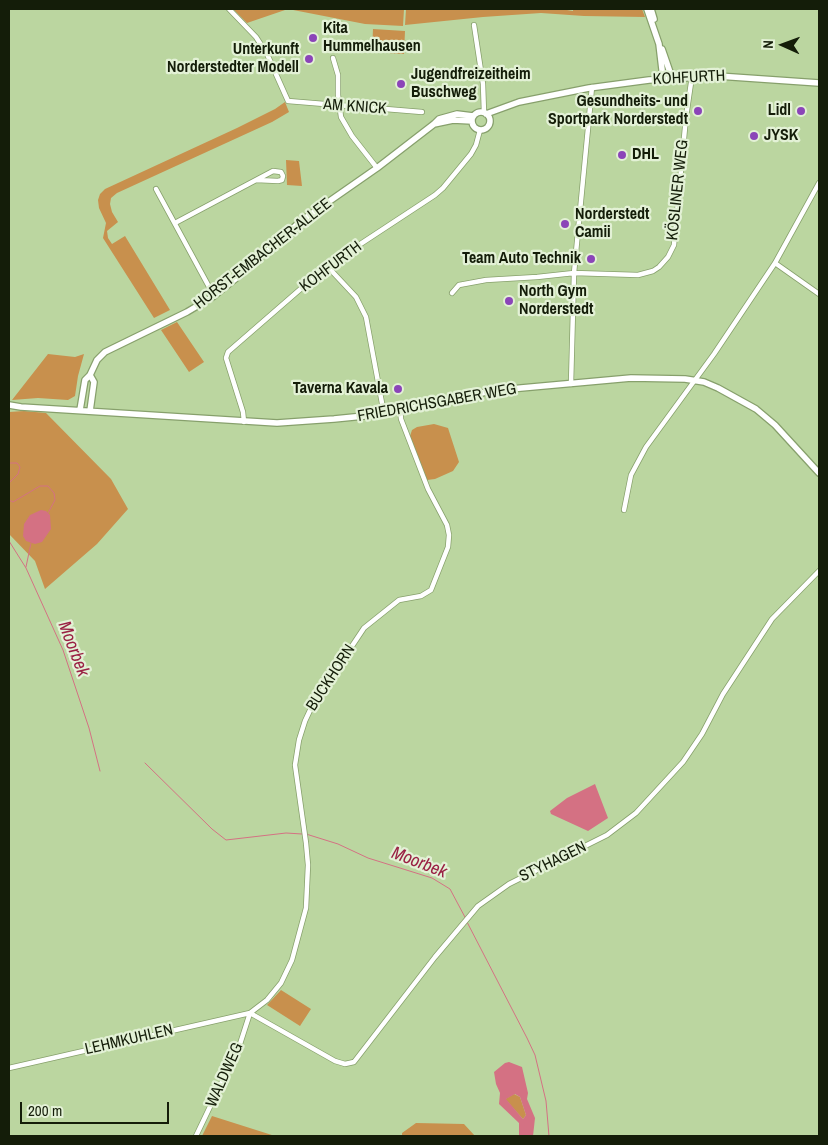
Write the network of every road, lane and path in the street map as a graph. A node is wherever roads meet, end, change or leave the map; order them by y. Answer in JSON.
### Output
{"nodes":[{"id":1,"x":230,"y":9,"type":"edge"},
{"id":2,"x":647,"y":9,"type":"edge"},
{"id":3,"x":651,"y":9,"type":"edge"},
{"id":4,"x":653,"y":24,"type":"junction"},
{"id":5,"x":474,"y":25,"type":"dead end"},
{"id":6,"x":659,"y":44,"type":"junction"},
{"id":7,"x":333,"y":58,"type":"dead end"},
{"id":8,"x":692,"y":76,"type":"junction"},
{"id":9,"x":663,"y":78,"type":"junction"},
{"id":10,"x":672,"y":78,"type":"junction"},
{"id":11,"x":819,"y":82,"type":"edge"},
{"id":12,"x":592,"y":87,"type":"junction"},
{"id":13,"x":339,"y":106,"type":"junction"},
{"id":14,"x":422,"y":112,"type":"dead end"},
{"id":15,"x":486,"y":115,"type":"junction"},
{"id":16,"x":472,"y":118,"type":"junction"},
{"id":17,"x":480,"y":130,"type":"junction"},
{"id":18,"x":377,"y":168,"type":"junction"},
{"id":19,"x":256,"y":180,"type":"junction"},
{"id":20,"x":819,"y":183,"type":"edge"},
{"id":21,"x":156,"y":189,"type":"dead end"},
{"id":22,"x":174,"y":223,"type":"junction"},
{"id":23,"x":775,"y":263,"type":"junction"},
{"id":24,"x":327,"y":266,"type":"junction"},
{"id":25,"x":574,"y":273,"type":"junction"},
{"id":26,"x":452,"y":292,"type":"dead end"},
{"id":27,"x":819,"y":294,"type":"edge"},
{"id":28,"x":214,"y":296,"type":"junction"},
{"id":29,"x":90,"y":375,"type":"junction"},
{"id":30,"x":694,"y":380,"type":"junction"},
{"id":31,"x":571,"y":384,"type":"junction"},
{"id":32,"x":9,"y":405,"type":"edge"},
{"id":33,"x":21,"y":407,"type":"junction"},
{"id":34,"x":9,"y":409,"type":"edge"},
{"id":35,"x":80,"y":410,"type":"junction"},
{"id":36,"x":400,"y":410,"type":"junction"},
{"id":37,"x":90,"y":411,"type":"junction"},
{"id":38,"x":384,"y":414,"type":"junction"},
{"id":39,"x":244,"y":422,"type":"junction"},
{"id":40,"x":819,"y":473,"type":"edge"},
{"id":41,"x":624,"y":510,"type":"dead end"},
{"id":42,"x":819,"y":571,"type":"edge"},
{"id":43,"x":250,"y":1013,"type":"junction"},
{"id":44,"x":9,"y":1068,"type":"edge"},
{"id":45,"x":196,"y":1136,"type":"edge"}],
"edges":[{"from":1,"to":13,"type":"street","name":"AM KNICK"},
{"from":2,"to":4,"type":"street"},
{"from":3,"to":4,"type":"street"},
{"from":4,"to":6,"type":"street"},
{"from":5,"to":15,"type":"street"},
{"from":6,"to":9,"type":"street"},
{"from":6,"to":10,"type":"street"},
{"from":7,"to":13,"type":"street"},
{"from":8,"to":10,"type":"street","name":"KOHFURTH"},
{"from":8,"to":11,"type":"street","name":"KOHFURTH"},
{"from":8,"to":25,"type":"street","name":"KÖSLINER WEG"},
{"from":9,"to":10,"type":"street","name":"KOHFURTH"},
{"from":9,"to":12,"type":"street","name":"KOHFURTH"},
{"from":12,"to":15,"type":"street","name":"KOHFURTH"},
{"from":12,"to":25,"type":"street"},
{"from":13,"to":14,"type":"street","name":"AM KNICK"},
{"from":13,"to":18,"type":"street"},
{"from":15,"to":16,"type":"street","name":"KOHFURTH"},
{"from":15,"to":17,"type":"street","name":"KOHFURTH"},
{"from":16,"to":17,"type":"street"},
{"from":16,"to":18,"type":"street","name":"HORST-EMBACHER-ALLEE"},
{"from":17,"to":24,"type":"street","name":"KOHFURTH"},
{"from":18,"to":28,"type":"street","name":"HORST-EMBACHER-ALLEE"},
{"from":19,"to":19,"type":"street"},
{"from":19,"to":22,"type":"street"},
{"from":20,"to":23,"type":"street"},
{"from":21,"to":22,"type":"street"},
{"from":22,"to":28,"type":"street"},
{"from":23,"to":27,"type":"street"},
{"from":23,"to":30,"type":"street"},
{"from":24,"to":38,"type":"street"},
{"from":24,"to":39,"type":"street","name":"KOHFURTH"},
{"from":25,"to":26,"type":"street","name":"KÖSLINER WEG"},
{"from":25,"to":31,"type":"street"},
{"from":28,"to":29,"type":"street","name":"HORST-EMBACHER-ALLEE"},
{"from":29,"to":35,"type":"street","name":"HORST-EMBACHER-ALLEE"},
{"from":29,"to":37,"type":"street"},
{"from":30,"to":31,"type":"street","name":"FRIEDRICHSGABER WEG"},
{"from":30,"to":40,"type":"street","name":"FRIEDRICHSGABER WEG"},
{"from":30,"to":41,"type":"street"},
{"from":31,"to":36,"type":"street","name":"FRIEDRICHSGABER WEG"},
{"from":32,"to":33,"type":"street","name":"FRIEDRICHSGABER WEG"},
{"from":33,"to":34,"type":"street","name":"FRIEDRICHSGABER WEG"},
{"from":33,"to":35,"type":"street","name":"FRIEDRICHSGABER WEG"},
{"from":35,"to":37,"type":"street","name":"FRIEDRICHSGABER WEG"},
{"from":36,"to":38,"type":"street","name":"FRIEDRICHSGABER WEG"},
{"from":36,"to":43,"type":"street","name":"BUCKHORN"},
{"from":37,"to":39,"type":"street","name":"FRIEDRICHSGABER WEG"},
{"from":38,"to":39,"type":"street","name":"FRIEDRICHSGABER WEG"},
{"from":42,"to":43,"type":"street","name":"STYHAGEN"},
{"from":43,"to":44,"type":"street","name":"LEHMKUHLEN"},
{"from":43,"to":45,"type":"street","name":"WALDWEG"}]}
